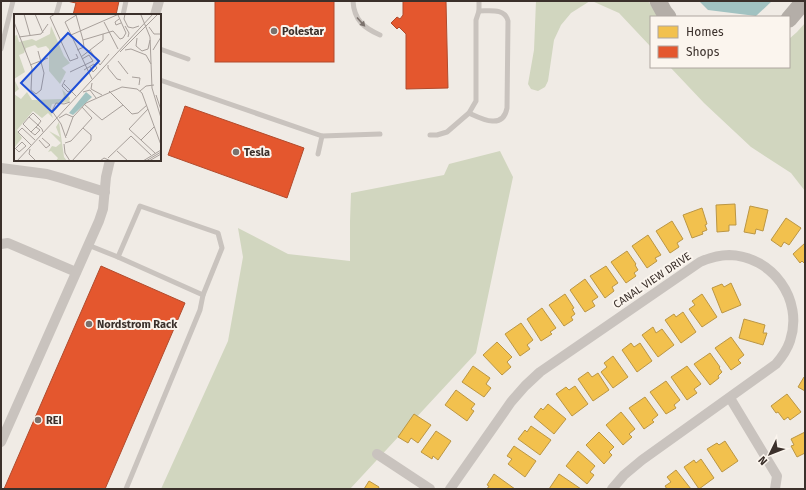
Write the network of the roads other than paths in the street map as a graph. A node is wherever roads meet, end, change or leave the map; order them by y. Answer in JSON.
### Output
{"nodes":[{"id":1,"x":13,"y":1,"type":"edge"},
{"id":2,"x":60,"y":1,"type":"edge"},
{"id":3,"x":126,"y":1,"type":"edge"},
{"id":4,"x":159,"y":1,"type":"edge"},
{"id":5,"x":353,"y":1,"type":"edge"},
{"id":6,"x":479,"y":1,"type":"edge"},
{"id":7,"x":658,"y":1,"type":"edge"},
{"id":8,"x":669,"y":1,"type":"edge"},
{"id":9,"x":803,"y":1,"type":"edge"},
{"id":10,"x":479,"y":11,"type":"junction"},
{"id":11,"x":56,"y":14,"type":"edge"},
{"id":12,"x":123,"y":14,"type":"edge"},
{"id":13,"x":155,"y":14,"type":"edge"},
{"id":14,"x":667,"y":16,"type":"edge"},
{"id":15,"x":676,"y":16,"type":"edge"},
{"id":16,"x":790,"y":18,"type":"edge"},
{"id":17,"x":380,"y":35,"type":"dead end"},
{"id":18,"x":1,"y":49,"type":"edge"},
{"id":19,"x":161,"y":49,"type":"edge"},
{"id":20,"x":188,"y":59,"type":"dead end"},
{"id":21,"x":161,"y":80,"type":"edge"},
{"id":22,"x":470,"y":113,"type":"junction"},
{"id":23,"x":380,"y":134,"type":"dead end"},
{"id":24,"x":430,"y":134,"type":"dead end"},
{"id":25,"x":322,"y":136,"type":"junction"},
{"id":26,"x":318,"y":154,"type":"dead end"},
{"id":27,"x":110,"y":161,"type":"edge"},
{"id":28,"x":1,"y":168,"type":"edge"},
{"id":29,"x":105,"y":192,"type":"junction"},
{"id":30,"x":1,"y":244,"type":"edge"},
{"id":31,"x":88,"y":244,"type":"junction"},
{"id":32,"x":118,"y":257,"type":"junction"},
{"id":33,"x":76,"y":272,"type":"junction"},
{"id":34,"x":203,"y":295,"type":"junction"},
{"id":35,"x":730,"y":398,"type":"junction"},
{"id":36,"x":1,"y":442,"type":"edge"},
{"id":37,"x":377,"y":454,"type":"dead end"},
{"id":38,"x":126,"y":489,"type":"edge"},
{"id":39,"x":430,"y":489,"type":"edge"},
{"id":40,"x":450,"y":489,"type":"edge"},
{"id":41,"x":612,"y":489,"type":"edge"},
{"id":42,"x":775,"y":489,"type":"edge"}],
"edges":[{"from":1,"to":18,"type":"lane"},
{"from":2,"to":11,"type":"lane"},
{"from":3,"to":12,"type":"lane"},
{"from":4,"to":13,"type":"street"},
{"from":5,"to":17,"type":"lane","one_way":true},
{"from":6,"to":10,"type":"lane"},
{"from":7,"to":14,"type":"highway"},
{"from":8,"to":15,"type":"highway"},
{"from":9,"to":16,"type":"highway"},
{"from":10,"to":22,"type":"lane"},
{"from":10,"to":22,"type":"lane"},
{"from":19,"to":20,"type":"lane"},
{"from":21,"to":25,"type":"lane"},
{"from":22,"to":24,"type":"lane"},
{"from":23,"to":25,"type":"lane"},
{"from":25,"to":26,"type":"lane"},
{"from":27,"to":29,"type":"street"},
{"from":28,"to":29,"type":"street"},
{"from":29,"to":31,"type":"street"},
{"from":30,"to":33,"type":"street"},
{"from":31,"to":32,"type":"lane"},
{"from":31,"to":33,"type":"street"},
{"from":32,"to":34,"type":"lane"},
{"from":32,"to":34,"type":"lane"},
{"from":33,"to":36,"type":"street"},
{"from":34,"to":38,"type":"lane"},
{"from":35,"to":40,"type":"street","name":"CANAL VIEW DRIVE"},
{"from":35,"to":41,"type":"street","name":"CANAL VIEW DRIVE"},
{"from":35,"to":42,"type":"street"},
{"from":37,"to":39,"type":"street"}]}
